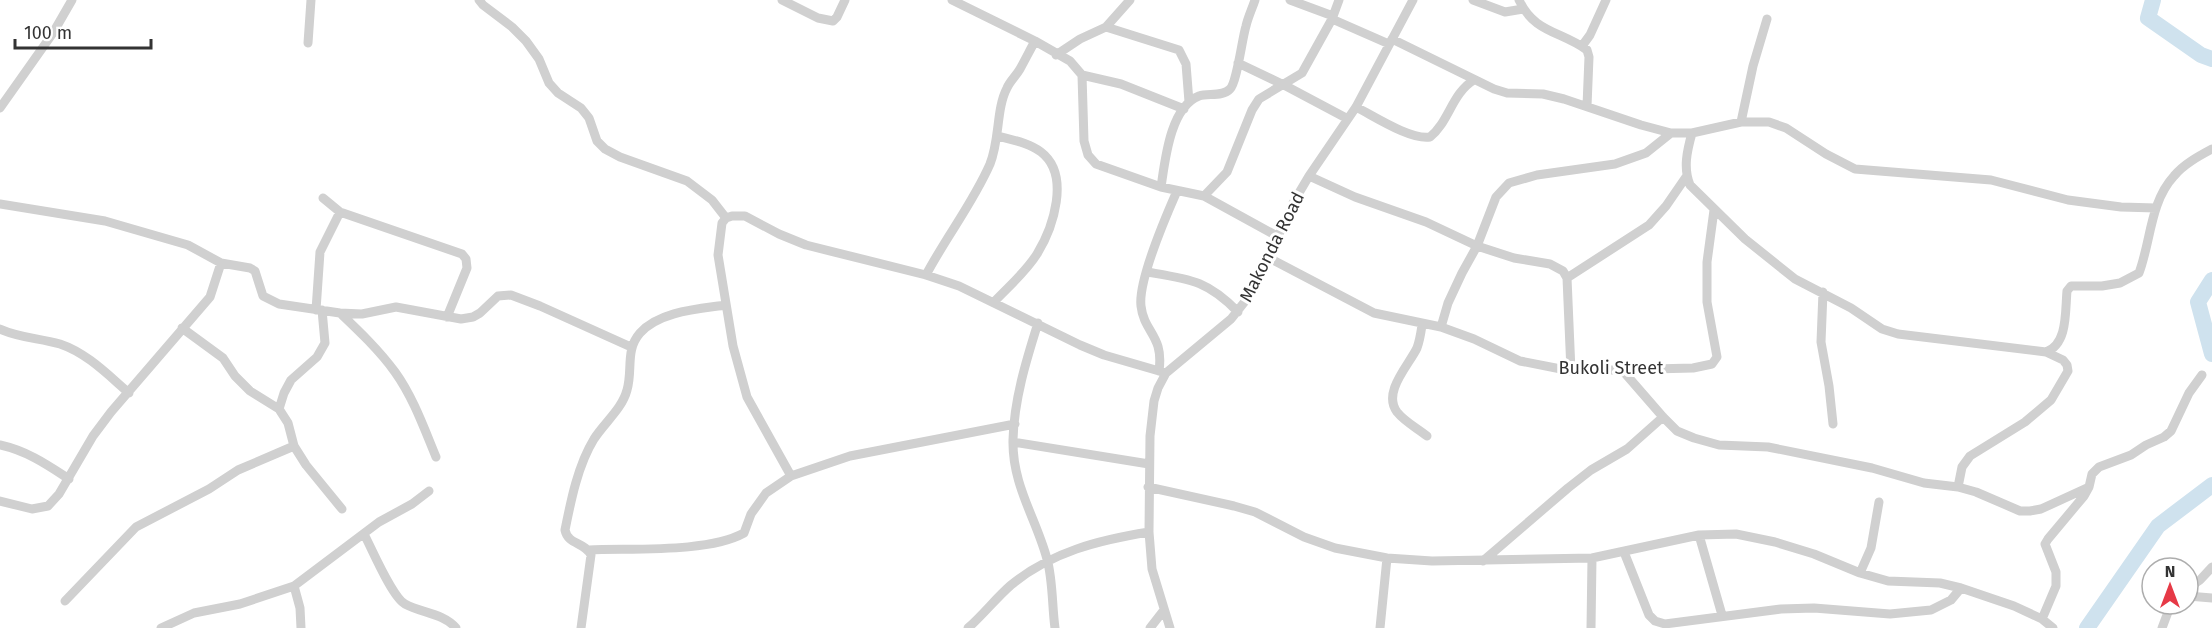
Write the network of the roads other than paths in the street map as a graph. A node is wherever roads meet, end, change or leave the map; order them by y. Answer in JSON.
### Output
{"nodes":[{"id":1,"x":72,"y":0,"type":"edge"},
{"id":2,"x":311,"y":0,"type":"edge"},
{"id":3,"x":479,"y":0,"type":"edge"},
{"id":4,"x":782,"y":0,"type":"edge"},
{"id":5,"x":845,"y":0,"type":"edge"},
{"id":6,"x":952,"y":0,"type":"edge"},
{"id":7,"x":1130,"y":0,"type":"edge"},
{"id":8,"x":1255,"y":0,"type":"edge"},
{"id":9,"x":1290,"y":0,"type":"edge"},
{"id":10,"x":1339,"y":0,"type":"edge"},
{"id":11,"x":1413,"y":0,"type":"edge"},
{"id":12,"x":1473,"y":0,"type":"edge"},
{"id":13,"x":1606,"y":0,"type":"edge"},
{"id":14,"x":1521,"y":5,"type":"edge"},
{"id":15,"x":1333,"y":17,"type":"junction"},
{"id":16,"x":1767,"y":19,"type":"dead end"},
{"id":17,"x":1106,"y":27,"type":"junction"},
{"id":18,"x":1035,"y":41,"type":"junction"},
{"id":19,"x":1391,"y":42,"type":"junction"},
{"id":20,"x":308,"y":43,"type":"dead end"},
{"id":21,"x":1582,"y":46,"type":"junction"},
{"id":22,"x":1056,"y":55,"type":"junction"},
{"id":23,"x":1238,"y":63,"type":"junction"},
{"id":24,"x":1082,"y":75,"type":"junction"},
{"id":25,"x":1474,"y":80,"type":"junction"},
{"id":26,"x":1284,"y":85,"type":"junction"},
{"id":27,"x":1187,"y":105,"type":"junction"},
{"id":28,"x":1356,"y":106,"type":"junction"},
{"id":29,"x":1587,"y":106,"type":"junction"},
{"id":30,"x":0,"y":108,"type":"edge"},
{"id":31,"x":1347,"y":119,"type":"junction"},
{"id":32,"x":1741,"y":122,"type":"junction"},
{"id":33,"x":1671,"y":133,"type":"junction"},
{"id":34,"x":1692,"y":133,"type":"junction"},
{"id":35,"x":998,"y":136,"type":"junction"},
{"id":36,"x":2212,"y":149,"type":"edge"},
{"id":37,"x":1309,"y":176,"type":"junction"},
{"id":38,"x":1686,"y":177,"type":"junction"},
{"id":39,"x":1161,"y":187,"type":"junction"},
{"id":40,"x":1176,"y":191,"type":"junction"},
{"id":41,"x":1204,"y":196,"type":"junction"},
{"id":42,"x":323,"y":198,"type":"dead end"},
{"id":43,"x":0,"y":204,"type":"edge"},
{"id":44,"x":2156,"y":208,"type":"junction"},
{"id":45,"x":1714,"y":210,"type":"junction"},
{"id":46,"x":340,"y":212,"type":"junction"},
{"id":47,"x":726,"y":218,"type":"junction"},
{"id":48,"x":1277,"y":236,"type":"junction"},
{"id":49,"x":1477,"y":246,"type":"junction"},
{"id":50,"x":1269,"y":258,"type":"junction"},
{"id":51,"x":221,"y":263,"type":"junction"},
{"id":52,"x":1147,"y":272,"type":"junction"},
{"id":53,"x":926,"y":275,"type":"junction"},
{"id":54,"x":1567,"y":278,"type":"junction"},
{"id":55,"x":1823,"y":292,"type":"junction"},
{"id":56,"x":994,"y":302,"type":"junction"},
{"id":57,"x":726,"y":305,"type":"junction"},
{"id":58,"x":319,"y":310,"type":"junction"},
{"id":59,"x":1238,"y":312,"type":"junction"},
{"id":60,"x":340,"y":313,"type":"junction"},
{"id":61,"x":447,"y":317,"type":"junction"},
{"id":62,"x":1038,"y":323,"type":"junction"},
{"id":63,"x":1422,"y":324,"type":"junction"},
{"id":64,"x":1440,"y":327,"type":"junction"},
{"id":65,"x":182,"y":328,"type":"junction"},
{"id":66,"x":0,"y":329,"type":"edge"},
{"id":67,"x":631,"y":347,"type":"junction"},
{"id":68,"x":2046,"y":352,"type":"junction"},
{"id":69,"x":1623,"y":370,"type":"junction"},
{"id":70,"x":1571,"y":371,"type":"junction"},
{"id":71,"x":1163,"y":372,"type":"junction"},
{"id":72,"x":2202,"y":375,"type":"dead end"},
{"id":73,"x":129,"y":393,"type":"junction"},
{"id":74,"x":279,"y":409,"type":"junction"},
{"id":75,"x":1663,"y":417,"type":"junction"},
{"id":76,"x":1015,"y":424,"type":"junction"},
{"id":77,"x":1833,"y":424,"type":"dead end"},
{"id":78,"x":1427,"y":436,"type":"dead end"},
{"id":79,"x":1013,"y":442,"type":"junction"},
{"id":80,"x":0,"y":445,"type":"edge"},
{"id":81,"x":294,"y":446,"type":"junction"},
{"id":82,"x":436,"y":457,"type":"dead end"},
{"id":83,"x":1149,"y":464,"type":"junction"},
{"id":84,"x":791,"y":476,"type":"junction"},
{"id":85,"x":69,"y":479,"type":"junction"},
{"id":86,"x":1148,"y":487,"type":"junction"},
{"id":87,"x":1958,"y":487,"type":"junction"},
{"id":88,"x":2089,"y":487,"type":"junction"},
{"id":89,"x":429,"y":491,"type":"dead end"},
{"id":90,"x":0,"y":501,"type":"edge"},
{"id":91,"x":1879,"y":502,"type":"dead end"},
{"id":92,"x":342,"y":509,"type":"dead end"},
{"id":93,"x":1149,"y":532,"type":"junction"},
{"id":94,"x":364,"y":534,"type":"junction"},
{"id":95,"x":1699,"y":535,"type":"junction"},
{"id":96,"x":589,"y":550,"type":"junction"},
{"id":97,"x":1624,"y":552,"type":"junction"},
{"id":98,"x":1387,"y":558,"type":"junction"},
{"id":99,"x":1592,"y":558,"type":"junction"},
{"id":100,"x":1048,"y":561,"type":"junction"},
{"id":101,"x":1483,"y":561,"type":"junction"},
{"id":102,"x":2212,"y":567,"type":"edge"},
{"id":103,"x":1860,"y":573,"type":"junction"},
{"id":104,"x":2200,"y":578,"type":"edge"},
{"id":105,"x":294,"y":586,"type":"junction"},
{"id":106,"x":1961,"y":588,"type":"junction"},
{"id":107,"x":65,"y":601,"type":"dead end"},
{"id":108,"x":1164,"y":610,"type":"junction"},
{"id":109,"x":1717,"y":616,"type":"junction"},
{"id":110,"x":2042,"y":619,"type":"junction"},
{"id":111,"x":161,"y":628,"type":"edge"},
{"id":112,"x":301,"y":628,"type":"edge"},
{"id":113,"x":456,"y":628,"type":"edge"},
{"id":114,"x":581,"y":628,"type":"edge"},
{"id":115,"x":968,"y":628,"type":"edge"},
{"id":116,"x":1055,"y":628,"type":"edge"},
{"id":117,"x":1150,"y":628,"type":"edge"},
{"id":118,"x":1170,"y":628,"type":"edge"},
{"id":119,"x":1380,"y":628,"type":"edge"},
{"id":120,"x":1591,"y":628,"type":"edge"},
{"id":121,"x":1713,"y":628,"type":"edge"},
{"id":122,"x":2053,"y":628,"type":"edge"}],
"edges":[{"from":1,"to":30,"type":"street"},
{"from":2,"to":20,"type":"street"},
{"from":3,"to":47,"type":"street"},
{"from":4,"to":5,"type":"street"},
{"from":6,"to":18,"type":"street"},
{"from":7,"to":17,"type":"street"},
{"from":8,"to":23,"type":"street"},
{"from":9,"to":15,"type":"street"},
{"from":10,"to":15,"type":"street"},
{"from":11,"to":19,"type":"street","name":"Makonda Road"},
{"from":12,"to":14,"type":"street"},
{"from":13,"to":21,"type":"street"},
{"from":14,"to":21,"type":"street"},
{"from":15,"to":19,"type":"street"},
{"from":15,"to":26,"type":"street"},
{"from":16,"to":32,"type":"street"},
{"from":17,"to":22,"type":"street"},
{"from":17,"to":27,"type":"street"},
{"from":18,"to":22,"type":"street"},
{"from":18,"to":35,"type":"street"},
{"from":19,"to":25,"type":"street"},
{"from":19,"to":28,"type":"street","name":"Makonda Road"},
{"from":21,"to":29,"type":"street"},
{"from":22,"to":24,"type":"street"},
{"from":23,"to":26,"type":"street"},
{"from":23,"to":27,"type":"street"},
{"from":24,"to":27,"type":"street"},
{"from":24,"to":39,"type":"street"},
{"from":25,"to":28,"type":"street"},
{"from":25,"to":29,"type":"street"},
{"from":26,"to":31,"type":"street"},
{"from":26,"to":41,"type":"street"},
{"from":27,"to":39,"type":"street"},
{"from":28,"to":31,"type":"street","name":"Makonda Road"},
{"from":29,"to":33,"type":"street"},
{"from":31,"to":37,"type":"street","name":"Makonda Road"},
{"from":32,"to":34,"type":"street"},
{"from":32,"to":44,"type":"street"},
{"from":33,"to":34,"type":"street"},
{"from":33,"to":49,"type":"street"},
{"from":34,"to":38,"type":"street"},
{"from":35,"to":53,"type":"street"},
{"from":35,"to":56,"type":"street"},
{"from":36,"to":44,"type":"street"},
{"from":37,"to":48,"type":"street","name":"Makonda Road"},
{"from":37,"to":49,"type":"street"},
{"from":38,"to":45,"type":"street"},
{"from":38,"to":54,"type":"street"},
{"from":39,"to":40,"type":"street"},
{"from":40,"to":41,"type":"street"},
{"from":40,"to":52,"type":"street"},
{"from":41,"to":48,"type":"street"},
{"from":42,"to":46,"type":"street"},
{"from":43,"to":51,"type":"street"},
{"from":44,"to":68,"type":"street"},
{"from":45,"to":55,"type":"street"},
{"from":45,"to":69,"type":"street","name":"Bukoli Street"},
{"from":46,"to":58,"type":"street"},
{"from":46,"to":61,"type":"street"},
{"from":47,"to":53,"type":"street"},
{"from":47,"to":57,"type":"street"},
{"from":48,"to":50,"type":"street","name":"Makonda Road"},
{"from":49,"to":54,"type":"street"},
{"from":49,"to":64,"type":"street"},
{"from":50,"to":59,"type":"street","name":"Makonda Road"},
{"from":50,"to":63,"type":"street","name":"Bukoli Street"},
{"from":51,"to":58,"type":"street"},
{"from":51,"to":65,"type":"street"},
{"from":52,"to":59,"type":"street"},
{"from":52,"to":71,"type":"street"},
{"from":53,"to":56,"type":"street"},
{"from":54,"to":70,"type":"street"},
{"from":55,"to":68,"type":"street"},
{"from":55,"to":77,"type":"street"},
{"from":56,"to":62,"type":"street"},
{"from":57,"to":67,"type":"street"},
{"from":57,"to":84,"type":"street"},
{"from":58,"to":60,"type":"street"},
{"from":58,"to":74,"type":"street"},
{"from":59,"to":71,"type":"street","name":"Makonda Road"},
{"from":60,"to":61,"type":"street"},
{"from":60,"to":82,"type":"street"},
{"from":61,"to":67,"type":"street"},
{"from":62,"to":71,"type":"street"},
{"from":62,"to":76,"type":"street"},
{"from":63,"to":64,"type":"street","name":"Bukoli Street"},
{"from":63,"to":78,"type":"street"},
{"from":64,"to":70,"type":"street","name":"Bukoli Street"},
{"from":65,"to":73,"type":"street"},
{"from":65,"to":74,"type":"street"},
{"from":66,"to":73,"type":"street"},
{"from":67,"to":96,"type":"street"},
{"from":68,"to":87,"type":"street"},
{"from":69,"to":70,"type":"street","name":"Bukoli Street"},
{"from":69,"to":75,"type":"street"},
{"from":71,"to":83,"type":"street","name":"Makonda Road"},
{"from":72,"to":88,"type":"street"},
{"from":73,"to":85,"type":"street"},
{"from":74,"to":81,"type":"street"},
{"from":75,"to":87,"type":"street"},
{"from":75,"to":101,"type":"street"},
{"from":76,"to":79,"type":"street"},
{"from":76,"to":84,"type":"street"},
{"from":79,"to":83,"type":"street"},
{"from":79,"to":100,"type":"street"},
{"from":80,"to":85,"type":"street"},
{"from":81,"to":92,"type":"street"},
{"from":81,"to":107,"type":"street"},
{"from":83,"to":86,"type":"street","name":"Makonda Road"},
{"from":84,"to":96,"type":"street"},
{"from":85,"to":90,"type":"street"},
{"from":86,"to":93,"type":"street","name":"Makonda Road"},
{"from":86,"to":98,"type":"street"},
{"from":87,"to":88,"type":"street"},
{"from":88,"to":110,"type":"street"},
{"from":89,"to":94,"type":"street"},
{"from":91,"to":103,"type":"street"},
{"from":93,"to":100,"type":"street"},
{"from":93,"to":108,"type":"street","name":"Makonda Road"},
{"from":94,"to":105,"type":"street"},
{"from":94,"to":113,"type":"street"},
{"from":95,"to":97,"type":"street"},
{"from":95,"to":103,"type":"street"},
{"from":95,"to":109,"type":"street"},
{"from":96,"to":114,"type":"street"},
{"from":97,"to":99,"type":"street"},
{"from":97,"to":109,"type":"street"},
{"from":98,"to":101,"type":"street"},
{"from":98,"to":119,"type":"street"},
{"from":99,"to":101,"type":"street"},
{"from":99,"to":120,"type":"street"},
{"from":100,"to":115,"type":"street"},
{"from":100,"to":116,"type":"street"},
{"from":102,"to":104,"type":"street"},
{"from":103,"to":106,"type":"street"},
{"from":105,"to":111,"type":"street"},
{"from":105,"to":112,"type":"street"},
{"from":106,"to":109,"type":"street"},
{"from":106,"to":110,"type":"street"},
{"from":108,"to":117,"type":"street"},
{"from":108,"to":118,"type":"street","name":"Makonda Road"},
{"from":109,"to":121,"type":"street"},
{"from":110,"to":122,"type":"street"}]}
